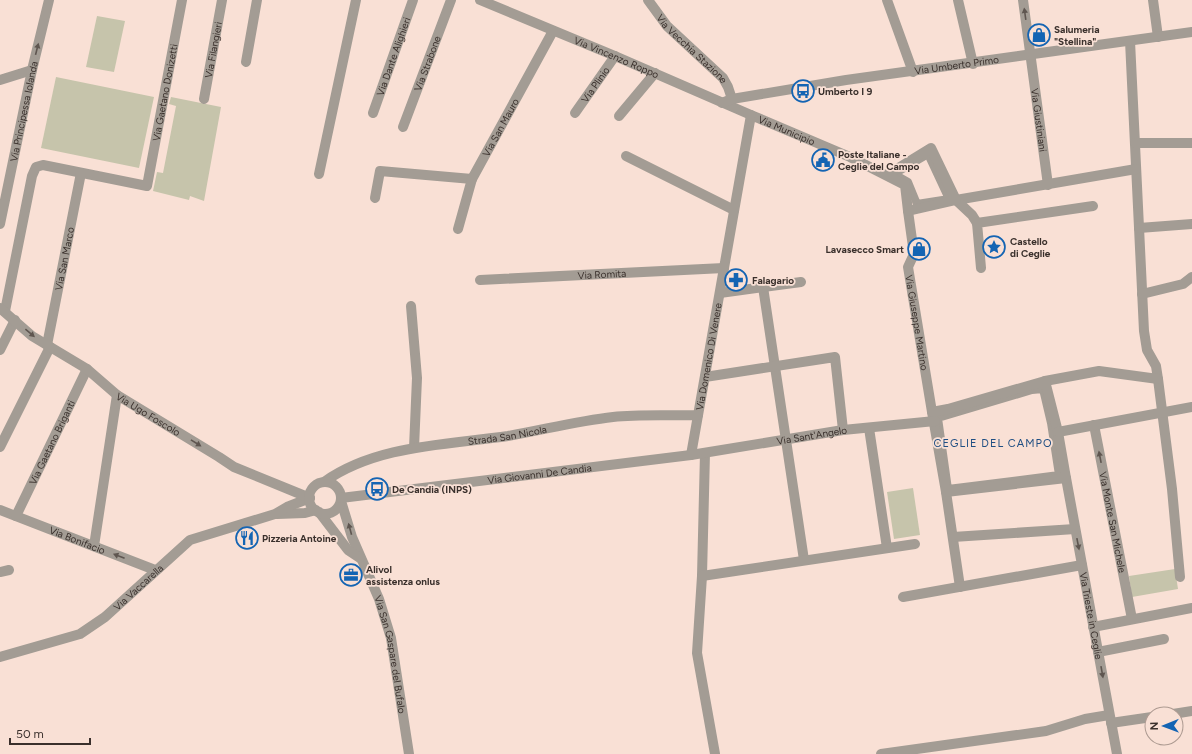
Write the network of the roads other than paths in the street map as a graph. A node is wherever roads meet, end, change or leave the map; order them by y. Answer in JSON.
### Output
{"nodes":[{"id":1,"x":49,"y":0,"type":"edge"},
{"id":2,"x":182,"y":0,"type":"edge"},
{"id":3,"x":222,"y":0,"type":"edge"},
{"id":4,"x":257,"y":0,"type":"edge"},
{"id":5,"x":356,"y":0,"type":"edge"},
{"id":6,"x":413,"y":0,"type":"edge"},
{"id":7,"x":450,"y":0,"type":"edge"},
{"id":8,"x":480,"y":0,"type":"edge"},
{"id":9,"x":648,"y":0,"type":"edge"},
{"id":10,"x":888,"y":0,"type":"edge"},
{"id":11,"x":958,"y":0,"type":"edge"},
{"id":12,"x":1023,"y":0,"type":"edge"},
{"id":13,"x":1153,"y":0,"type":"edge"},
{"id":14,"x":554,"y":31,"type":"junction"},
{"id":15,"x":1192,"y":32,"type":"edge"},
{"id":16,"x":1158,"y":37,"type":"junction"},
{"id":17,"x":1130,"y":41,"type":"junction"},
{"id":18,"x":1030,"y":55,"type":"junction"},
{"id":19,"x":615,"y":56,"type":"junction"},
{"id":20,"x":246,"y":62,"type":"dead end"},
{"id":21,"x":973,"y":64,"type":"junction"},
{"id":22,"x":32,"y":70,"type":"junction"},
{"id":23,"x":913,"y":72,"type":"junction"},
{"id":24,"x":656,"y":74,"type":"junction"},
{"id":25,"x":0,"y":80,"type":"edge"},
{"id":26,"x":204,"y":100,"type":"dead end"},
{"id":27,"x":727,"y":101,"type":"junction"},
{"id":28,"x":373,"y":113,"type":"dead end"},
{"id":29,"x":575,"y":113,"type":"dead end"},
{"id":30,"x":619,"y":116,"type":"dead end"},
{"id":31,"x":752,"y":116,"type":"junction"},
{"id":32,"x":403,"y":127,"type":"dead end"},
{"id":33,"x":1135,"y":143,"type":"junction"},
{"id":34,"x":1192,"y":143,"type":"edge"},
{"id":35,"x":626,"y":156,"type":"dead end"},
{"id":36,"x":1136,"y":170,"type":"junction"},
{"id":37,"x":81,"y":173,"type":"junction"},
{"id":38,"x":319,"y":174,"type":"dead end"},
{"id":39,"x":887,"y":175,"type":"junction"},
{"id":40,"x":472,"y":178,"type":"junction"},
{"id":41,"x":1048,"y":185,"type":"junction"},
{"id":42,"x":375,"y":198,"type":"dead end"},
{"id":43,"x":956,"y":200,"type":"junction"},
{"id":44,"x":918,"y":204,"type":"joint"},
{"id":45,"x":1093,"y":206,"type":"dead end"},
{"id":46,"x":734,"y":210,"type":"junction"},
{"id":47,"x":908,"y":211,"type":"junction"},
{"id":48,"x":977,"y":223,"type":"junction"},
{"id":49,"x":0,"y":224,"type":"edge"},
{"id":50,"x":1192,"y":224,"type":"edge"},
{"id":51,"x":1139,"y":228,"type":"junction"},
{"id":52,"x":458,"y":229,"type":"dead end"},
{"id":53,"x":724,"y":268,"type":"junction"},
{"id":54,"x":981,"y":268,"type":"dead end"},
{"id":55,"x":1192,"y":277,"type":"edge"},
{"id":56,"x":480,"y":280,"type":"dead end"},
{"id":57,"x":801,"y":282,"type":"dead end"},
{"id":58,"x":763,"y":287,"type":"junction"},
{"id":59,"x":720,"y":293,"type":"junction"},
{"id":60,"x":1142,"y":294,"type":"junction"},
{"id":61,"x":411,"y":306,"type":"dead end"},
{"id":62,"x":2,"y":309,"type":"edge"},
{"id":63,"x":15,"y":320,"type":"junction"},
{"id":64,"x":48,"y":346,"type":"junction"},
{"id":65,"x":0,"y":350,"type":"edge"},
{"id":66,"x":776,"y":367,"type":"junction"},
{"id":67,"x":87,"y":369,"type":"junction"},
{"id":68,"x":704,"y":377,"type":"junction"},
{"id":69,"x":1158,"y":379,"type":"junction"},
{"id":70,"x":1045,"y":381,"type":"junction"},
{"id":71,"x":118,"y":395,"type":"junction"},
{"id":72,"x":1192,"y":407,"type":"edge"},
{"id":73,"x":1162,"y":412,"type":"junction"},
{"id":74,"x":698,"y":415,"type":"junction"},
{"id":75,"x":933,"y":417,"type":"junction"},
{"id":76,"x":1094,"y":425,"type":"junction"},
{"id":77,"x":869,"y":428,"type":"junction"},
{"id":78,"x":843,"y":430,"type":"junction"},
{"id":79,"x":1058,"y":432,"type":"junction"},
{"id":80,"x":787,"y":440,"type":"junction"},
{"id":81,"x":0,"y":447,"type":"edge"},
{"id":82,"x":414,"y":448,"type":"junction"},
{"id":83,"x":705,"y":453,"type":"junction"},
{"id":84,"x":691,"y":455,"type":"junction"},
{"id":85,"x":1066,"y":478,"type":"junction"},
{"id":86,"x":324,"y":482,"type":"junction"},
{"id":87,"x":288,"y":490,"type":"junction"},
{"id":88,"x":947,"y":490,"type":"junction"},
{"id":89,"x":310,"y":498,"type":"junction"},
{"id":90,"x":341,"y":499,"type":"junction"},
{"id":91,"x":0,"y":510,"type":"edge"},
{"id":92,"x":317,"y":511,"type":"junction"},
{"id":93,"x":275,"y":514,"type":"junction"},
{"id":94,"x":16,"y":516,"type":"junction"},
{"id":95,"x":1075,"y":529,"type":"junction"},
{"id":96,"x":953,"y":537,"type":"junction"},
{"id":97,"x":915,"y":544,"type":"dead end"},
{"id":98,"x":94,"y":546,"type":"junction"},
{"id":99,"x":887,"y":548,"type":"junction"},
{"id":100,"x":360,"y":558,"type":"junction"},
{"id":101,"x":804,"y":560,"type":"junction"},
{"id":102,"x":1082,"y":565,"type":"junction"},
{"id":103,"x":155,"y":570,"type":"junction"},
{"id":104,"x":702,"y":576,"type":"junction"},
{"id":105,"x":1180,"y":577,"type":"dead end"},
{"id":106,"x":960,"y":587,"type":"junction"},
{"id":107,"x":903,"y":597,"type":"dead end"},
{"id":108,"x":1192,"y":608,"type":"edge"},
{"id":109,"x":1132,"y":619,"type":"junction"},
{"id":110,"x":1093,"y":627,"type":"junction"},
{"id":111,"x":1164,"y":639,"type":"dead end"},
{"id":112,"x":1098,"y":652,"type":"junction"},
{"id":113,"x":0,"y":657,"type":"edge"},
{"id":114,"x":1144,"y":717,"type":"edge"},
{"id":115,"x":1110,"y":719,"type":"junction"},
{"id":116,"x":408,"y":754,"type":"edge"},
{"id":117,"x":715,"y":754,"type":"edge"},
{"id":118,"x":881,"y":754,"type":"edge"},
{"id":119,"x":1116,"y":754,"type":"edge"}],
"edges":[{"from":22,"to":1,"type":"street","name":"Via Principessa Iolanda","one_way":true},
{"from":2,"to":37,"type":"street","name":"Via Gaetano Donizetti"},
{"from":3,"to":26,"type":"street","name":"Via Filangieri"},
{"from":4,"to":20,"type":"street"},
{"from":5,"to":38,"type":"street"},
{"from":6,"to":28,"type":"street","name":"Via Dante Alighieri"},
{"from":7,"to":32,"type":"street","name":"Via Strabone"},
{"from":8,"to":14,"type":"street","name":"Via Vincenzo Roppo"},
{"from":9,"to":27,"type":"street","name":"Via Vecchia Stazione"},
{"from":10,"to":23,"type":"street"},
{"from":11,"to":21,"type":"street"},
{"from":18,"to":12,"type":"street","name":"Via Giustiniani","one_way":true},
{"from":13,"to":16,"type":"street"},
{"from":14,"to":19,"type":"street","name":"Via Vincenzo Roppo"},
{"from":14,"to":40,"type":"street","name":"Via San Mauro"},
{"from":15,"to":16,"type":"street","name":"Via Umberto Primo"},
{"from":16,"to":17,"type":"street","name":"Via Umberto Primo"},
{"from":17,"to":18,"type":"street","name":"Via Umberto Primo"},
{"from":17,"to":33,"type":"street"},
{"from":18,"to":21,"type":"street","name":"Via Umberto Primo"},
{"from":18,"to":41,"type":"street","name":"Via Giustiniani"},
{"from":19,"to":24,"type":"street","name":"Via Vincenzo Roppo"},
{"from":19,"to":29,"type":"street","name":"Via Plinio"},
{"from":21,"to":23,"type":"street","name":"Via Umberto Primo"},
{"from":22,"to":25,"type":"street"},
{"from":22,"to":49,"type":"street","name":"Via Principessa Iolanda"},
{"from":23,"to":27,"type":"street","name":"Via Umberto Primo"},
{"from":24,"to":27,"type":"street","name":"Via Vincenzo Roppo"},
{"from":24,"to":30,"type":"street"},
{"from":27,"to":31,"type":"street","name":"Via Vincenzo Roppo"},
{"from":31,"to":39,"type":"street","name":"Via Municipio"},
{"from":31,"to":46,"type":"street","name":"Via Domenico Di Venere"},
{"from":33,"to":34,"type":"street"},
{"from":33,"to":36,"type":"street"},
{"from":35,"to":46,"type":"street"},
{"from":36,"to":41,"type":"street"},
{"from":36,"to":51,"type":"street"},
{"from":37,"to":62,"type":"street"},
{"from":37,"to":64,"type":"street","name":"Via San Marco"},
{"from":39,"to":43,"type":"street"},
{"from":39,"to":47,"type":"street","name":"Via Municipio"},
{"from":40,"to":42,"type":"street"},
{"from":40,"to":52,"type":"street","name":"Via San Mauro"},
{"from":41,"to":43,"type":"street"},
{"from":43,"to":47,"type":"street"},
{"from":43,"to":48,"type":"street"},
{"from":44,"to":44,"type":"street"},
{"from":45,"to":48,"type":"street"},
{"from":46,"to":53,"type":"street","name":"Via Domenico Di Venere"},
{"from":47,"to":75,"type":"street","name":"Via Giuseppe Martino"},
{"from":48,"to":54,"type":"street"},
{"from":50,"to":51,"type":"street"},
{"from":51,"to":60,"type":"street"},
{"from":53,"to":56,"type":"street","name":"Via Romita"},
{"from":53,"to":59,"type":"street","name":"Via Domenico Di Venere"},
{"from":55,"to":60,"type":"street"},
{"from":57,"to":58,"type":"street"},
{"from":58,"to":59,"type":"street"},
{"from":58,"to":66,"type":"street"},
{"from":59,"to":68,"type":"street","name":"Via Domenico Di Venere"},
{"from":60,"to":69,"type":"street"},
{"from":61,"to":82,"type":"street"},
{"from":62,"to":63,"type":"street","name":"Via Ugo Foscolo"},
{"from":63,"to":64,"type":"street","name":"Via Ugo Foscolo","one_way":true},
{"from":63,"to":65,"type":"street"},
{"from":64,"to":67,"type":"street","name":"Via Ugo Foscolo"},
{"from":64,"to":81,"type":"street","name":"Via San Marco"},
{"from":66,"to":68,"type":"street"},
{"from":66,"to":78,"type":"street"},
{"from":66,"to":80,"type":"street"},
{"from":67,"to":71,"type":"street","name":"Via Ugo Foscolo"},
{"from":67,"to":94,"type":"street","name":"Via Gaetano Briganti"},
{"from":68,"to":74,"type":"street","name":"Via Domenico Di Venere"},
{"from":69,"to":70,"type":"street","name":"Via Sant'Angelo"},
{"from":69,"to":73,"type":"street"},
{"from":70,"to":75,"type":"street","name":"Via Sant'Angelo"},
{"from":70,"to":79,"type":"street","name":"Via Trieste in Ceglie"},
{"from":71,"to":87,"type":"street","name":"Via Ugo Foscolo","one_way":true},
{"from":71,"to":98,"type":"street"},
{"from":72,"to":73,"type":"street"},
{"from":73,"to":76,"type":"street"},
{"from":73,"to":105,"type":"street"},
{"from":74,"to":82,"type":"street","name":"Strada San Nicola"},
{"from":74,"to":84,"type":"street","name":"Via Domenico Di Venere"},
{"from":75,"to":77,"type":"street","name":"Via Sant'Angelo"},
{"from":75,"to":88,"type":"street","name":"Via Giuseppe Martino"},
{"from":76,"to":79,"type":"street"},
{"from":109,"to":76,"type":"street","name":"Via Monte San Michele","one_way":true},
{"from":77,"to":78,"type":"street","name":"Via Sant'Angelo"},
{"from":77,"to":99,"type":"street"},
{"from":78,"to":80,"type":"street","name":"Via Sant'Angelo"},
{"from":79,"to":85,"type":"street","name":"Via Trieste in Ceglie"},
{"from":80,"to":83,"type":"street","name":"Via Sant'Angelo"},
{"from":80,"to":101,"type":"street"},
{"from":82,"to":86,"type":"street","name":"Strada San Nicola"},
{"from":83,"to":84,"type":"street","name":"Via Sant'Angelo"},
{"from":83,"to":104,"type":"street"},
{"from":84,"to":90,"type":"street","name":"Via Giovanni De Candia"},
{"from":85,"to":88,"type":"street"},
{"from":85,"to":95,"type":"street","name":"Via Trieste in Ceglie"},
{"from":86,"to":89,"type":"street"},
{"from":86,"to":90,"type":"street"},
{"from":87,"to":89,"type":"street","name":"Via Ugo Foscolo"},
{"from":87,"to":93,"type":"street"},
{"from":88,"to":88,"type":"street"},
{"from":88,"to":96,"type":"street","name":"Via Giuseppe Martino"},
{"from":89,"to":92,"type":"street"},
{"from":89,"to":93,"type":"street","name":"Via Vaccarella"},
{"from":90,"to":92,"type":"street"},
{"from":100,"to":90,"type":"street","name":"Via San Gaspare del Bufalo","one_way":true},
{"from":91,"to":94,"type":"street","name":"Via Bonifacio"},
{"from":92,"to":93,"type":"street","name":"Via Vaccarella"},
{"from":92,"to":100,"type":"street","name":"Via San Gaspare del Bufalo"},
{"from":93,"to":103,"type":"street","name":"Via Vaccarella"},
{"from":94,"to":98,"type":"street","name":"Via Bonifacio"},
{"from":95,"to":96,"type":"street"},
{"from":95,"to":102,"type":"street","name":"Via Trieste in Ceglie","one_way":true},
{"from":96,"to":106,"type":"street","name":"Via Giuseppe Martino"},
{"from":97,"to":99,"type":"street"},
{"from":103,"to":98,"type":"street","name":"Via Bonifacio","one_way":true},
{"from":99,"to":101,"type":"street"},
{"from":100,"to":116,"type":"street","name":"Via San Gaspare del Bufalo"},
{"from":101,"to":104,"type":"street"},
{"from":102,"to":106,"type":"street"},
{"from":102,"to":110,"type":"street","name":"Via Trieste in Ceglie"},
{"from":103,"to":113,"type":"street","name":"Via Vaccarella"},
{"from":104,"to":117,"type":"street"},
{"from":106,"to":107,"type":"street"},
{"from":108,"to":109,"type":"street"},
{"from":109,"to":110,"type":"street"},
{"from":110,"to":112,"type":"street","name":"Via Trieste in Ceglie"},
{"from":111,"to":112,"type":"street"},
{"from":112,"to":115,"type":"street","name":"Via Trieste in Ceglie","one_way":true},
{"from":114,"to":115,"type":"street"},
{"from":115,"to":118,"type":"street"},
{"from":115,"to":119,"type":"street","name":"Via Trieste in Ceglie"}]}
